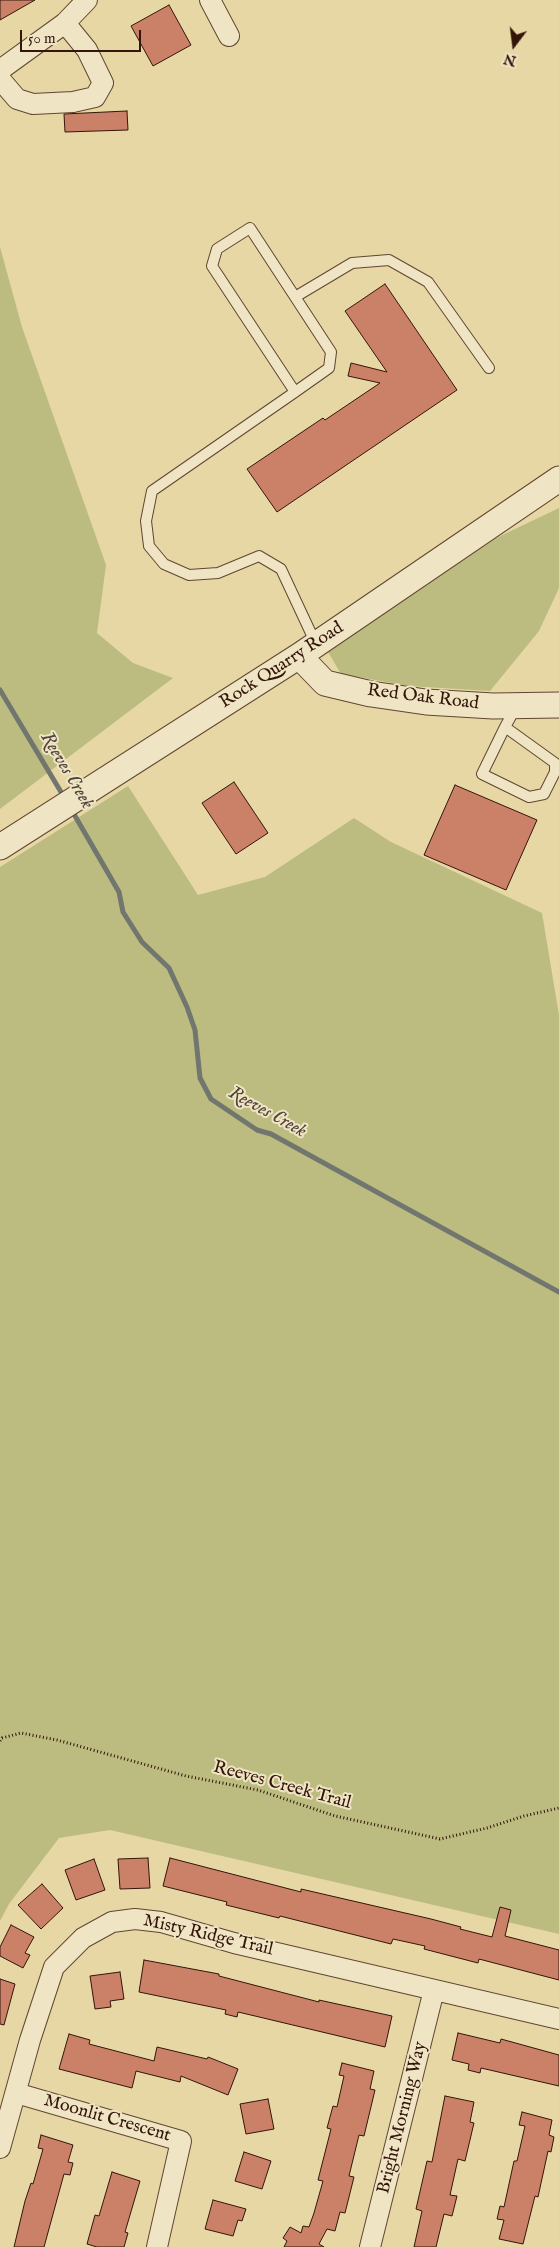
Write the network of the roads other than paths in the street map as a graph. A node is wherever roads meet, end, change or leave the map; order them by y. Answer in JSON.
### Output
{"nodes":[{"id":1,"x":87,"y":0,"type":"edge"},
{"id":2,"x":210,"y":0,"type":"edge"},
{"id":3,"x":65,"y":23,"type":"junction"},
{"id":4,"x":229,"y":36,"type":"dead end"},
{"id":5,"x":0,"y":70,"type":"edge"},
{"id":6,"x":0,"y":79,"type":"edge"},
{"id":7,"x":295,"y":297,"type":"junction"},
{"id":8,"x":489,"y":368,"type":"dead end"},
{"id":9,"x":295,"y":392,"type":"junction"},
{"id":10,"x":559,"y":479,"type":"edge"},
{"id":11,"x":308,"y":651,"type":"junction"},
{"id":12,"x":559,"y":705,"type":"edge"},
{"id":13,"x":511,"y":717,"type":"junction"},
{"id":14,"x":0,"y":847,"type":"edge"},
{"id":15,"x":434,"y":1990,"type":"junction"},
{"id":16,"x":559,"y":2018,"type":"edge"},
{"id":17,"x":16,"y":2093,"type":"junction"},
{"id":18,"x":0,"y":2148,"type":"edge"},
{"id":19,"x":157,"y":2247,"type":"edge"},
{"id":20,"x":370,"y":2247,"type":"edge"}],
"edges":[{"from":1,"to":3,"type":"street"},
{"from":2,"to":4,"type":"street"},
{"from":3,"to":5,"type":"street"},
{"from":3,"to":6,"type":"street"},
{"from":7,"to":8,"type":"lane"},
{"from":7,"to":9,"type":"lane"},
{"from":7,"to":9,"type":"lane"},
{"from":9,"to":11,"type":"lane"},
{"from":10,"to":11,"type":"street","name":"Rock Quarry Road"},
{"from":11,"to":13,"type":"street","name":"Red Oak Road"},
{"from":11,"to":14,"type":"street","name":"Rock Quarry Road"},
{"from":12,"to":13,"type":"street","name":"Red Oak Road"},
{"from":13,"to":13,"type":"lane"},
{"from":15,"to":16,"type":"street","name":"Misty Ridge Trail"},
{"from":15,"to":17,"type":"street","name":"Misty Ridge Trail"},
{"from":15,"to":20,"type":"street","name":"Bright Morning Way"},
{"from":17,"to":18,"type":"street","name":"Misty Ridge Trail"},
{"from":17,"to":19,"type":"street","name":"Moonlit Crescent"}]}
